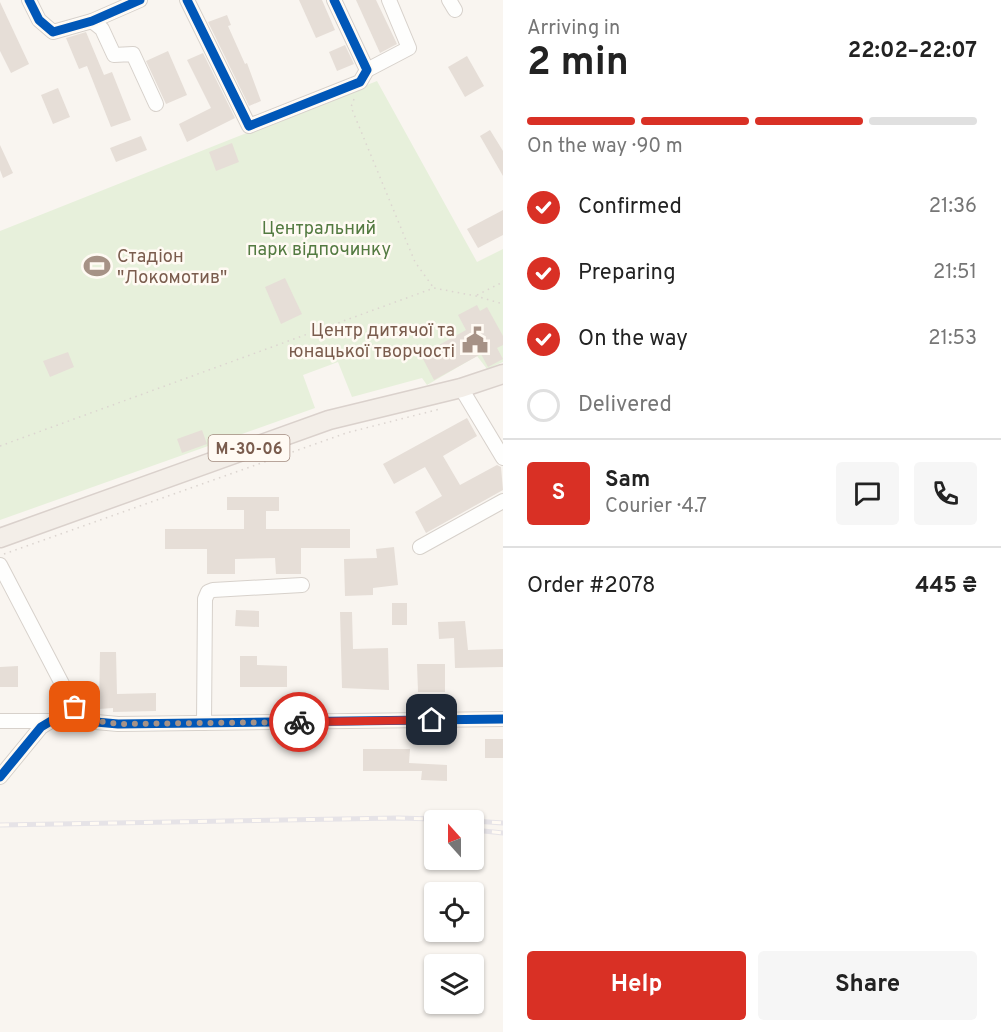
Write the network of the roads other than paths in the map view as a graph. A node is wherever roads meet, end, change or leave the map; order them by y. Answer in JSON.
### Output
{"nodes":[{"id":1,"x":29,"y":0,"type":"edge"},
{"id":2,"x":141,"y":0,"type":"edge"},
{"id":3,"x":187,"y":0,"type":"edge"},
{"id":4,"x":334,"y":0,"type":"edge"},
{"id":5,"x":389,"y":0,"type":"edge"},
{"id":6,"x":92,"y":21,"type":"junction"},
{"id":7,"x":368,"y":70,"type":"junction"},
{"id":8,"x":156,"y":104,"type":"dead end"},
{"id":9,"x":503,"y":374,"type":"edge"},
{"id":10,"x":460,"y":388,"type":"junction"},
{"id":11,"x":503,"y":458,"type":"edge"},
{"id":12,"x":503,"y":501,"type":"edge"},
{"id":13,"x":0,"y":538,"type":"edge"},
{"id":14,"x":420,"y":547,"type":"dead end"},
{"id":15,"x":0,"y":565,"type":"edge"},
{"id":16,"x":302,"y":585,"type":"dead end"},
{"id":17,"x":83,"y":715,"type":"junction"},
{"id":18,"x":503,"y":719,"type":"edge"},
{"id":19,"x":0,"y":721,"type":"edge"},
{"id":20,"x":51,"y":721,"type":"junction"},
{"id":21,"x":204,"y":723,"type":"junction"},
{"id":22,"x":0,"y":777,"type":"edge"}],
"edges":[{"from":1,"to":6,"type":"street"},
{"from":2,"to":6,"type":"street"},
{"from":3,"to":7,"type":"street"},
{"from":4,"to":7,"type":"street"},
{"from":5,"to":7,"type":"street"},
{"from":6,"to":8,"type":"street"},
{"from":9,"to":10,"type":"main road","number":"М-30-06"},
{"from":10,"to":11,"type":"street"},
{"from":10,"to":13,"type":"main road","number":"М-30-06"},
{"from":12,"to":14,"type":"street"},
{"from":15,"to":17,"type":"street"},
{"from":16,"to":21,"type":"street"},
{"from":17,"to":20,"type":"street"},
{"from":17,"to":21,"type":"street"},
{"from":18,"to":21,"type":"street"},
{"from":19,"to":20,"type":"street"},
{"from":20,"to":22,"type":"street"}]}
